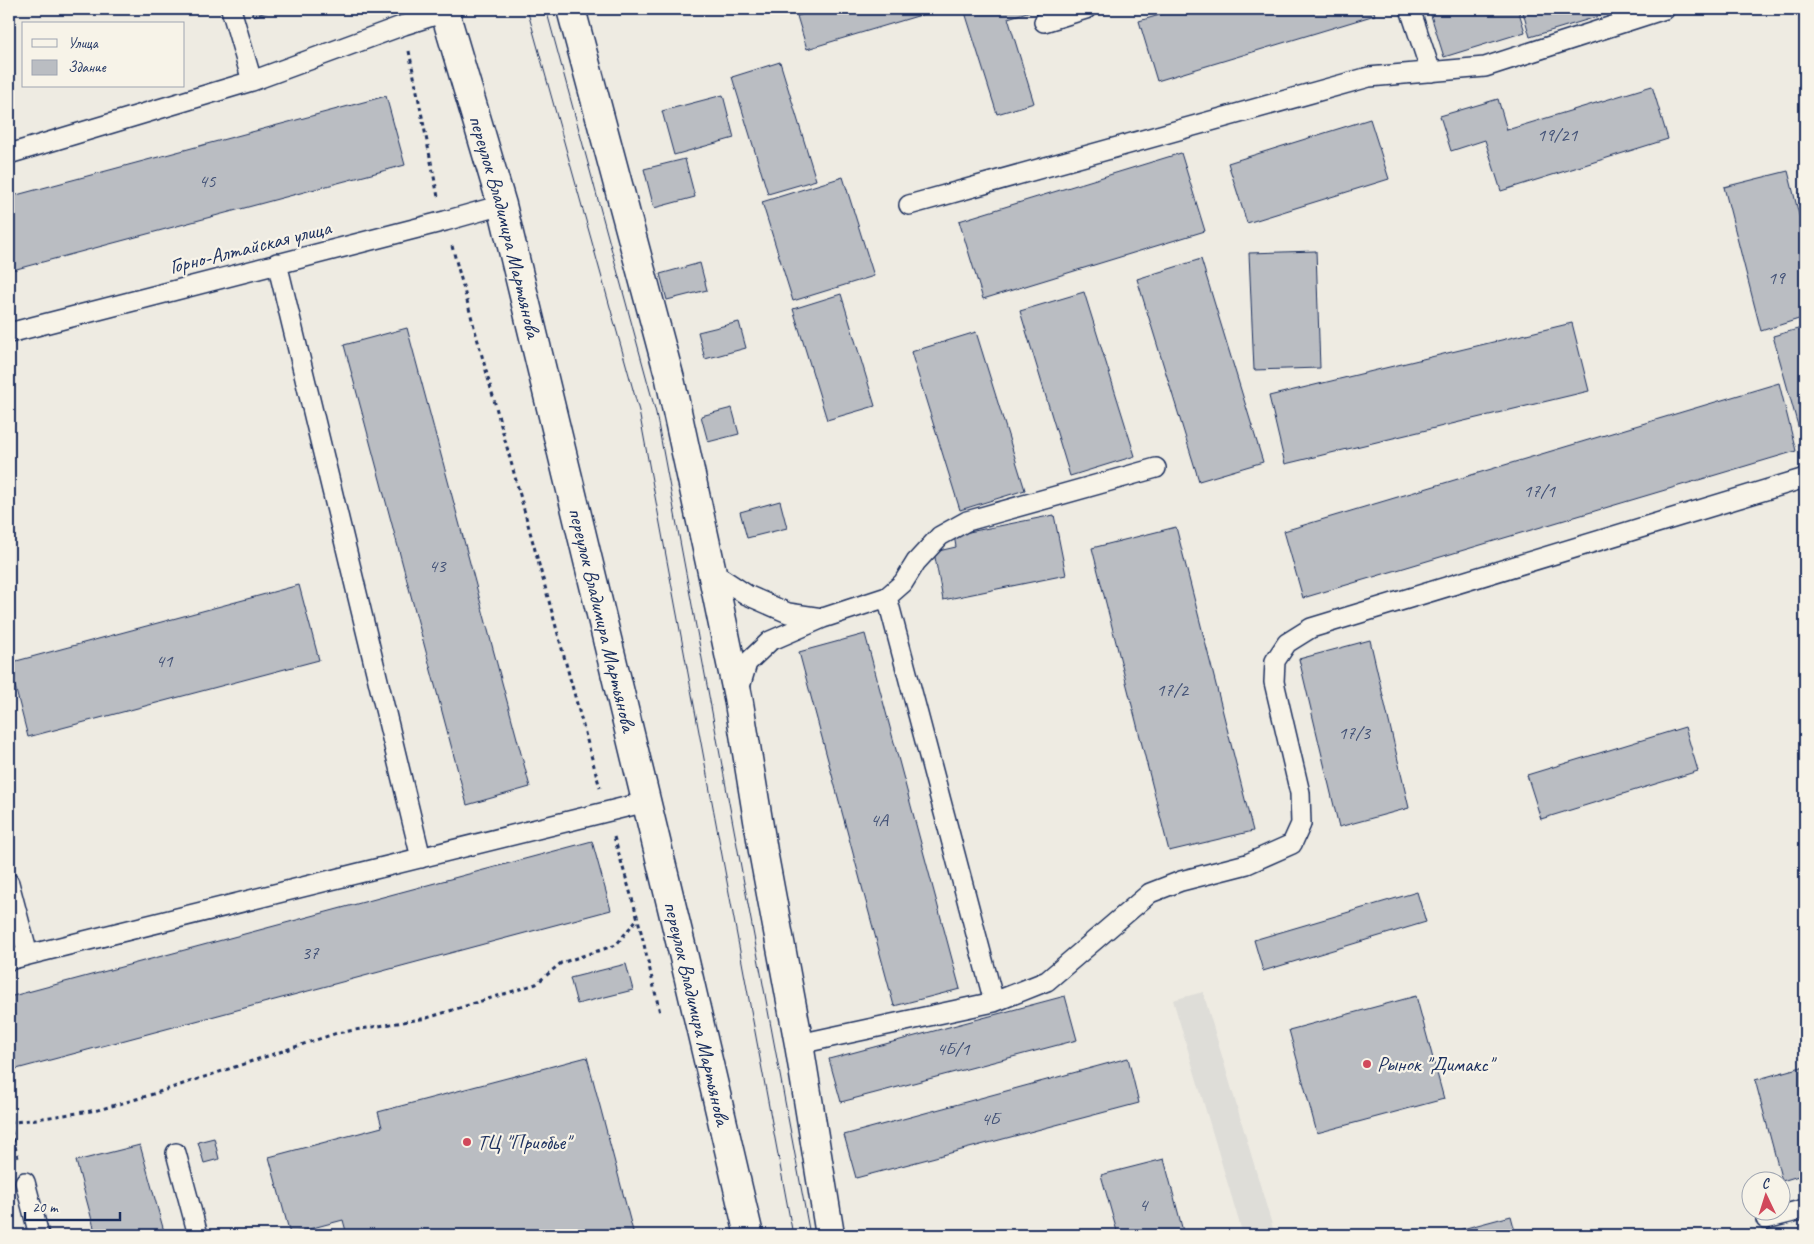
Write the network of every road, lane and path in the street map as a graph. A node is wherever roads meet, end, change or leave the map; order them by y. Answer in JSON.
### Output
{"nodes":[{"id":1,"x":231,"y":9,"type":"edge"},
{"id":2,"x":571,"y":9,"type":"edge"},
{"id":3,"x":1086,"y":9,"type":"edge"},
{"id":4,"x":1410,"y":9,"type":"edge"},
{"id":5,"x":1666,"y":9,"type":"edge"},
{"id":6,"x":444,"y":10,"type":"edge"},
{"id":7,"x":1044,"y":22,"type":"dead end"},
{"id":8,"x":404,"y":25,"type":"junction"},
{"id":9,"x":1432,"y":72,"type":"junction"},
{"id":10,"x":252,"y":81,"type":"junction"},
{"id":11,"x":9,"y":154,"type":"edge"},
{"id":12,"x":502,"y":205,"type":"junction"},
{"id":13,"x":909,"y":205,"type":"dead end"},
{"id":14,"x":445,"y":221,"type":"junction"},
{"id":15,"x":276,"y":263,"type":"junction"},
{"id":16,"x":9,"y":333,"type":"edge"},
{"id":17,"x":1156,"y":468,"type":"dead end"},
{"id":18,"x":1805,"y":478,"type":"edge"},
{"id":19,"x":712,"y":572,"type":"junction"},
{"id":20,"x":887,"y":597,"type":"junction"},
{"id":21,"x":824,"y":618,"type":"junction"},
{"id":22,"x":738,"y":697,"type":"junction"},
{"id":23,"x":646,"y":802,"type":"junction"},
{"id":24,"x":606,"y":812,"type":"junction"},
{"id":25,"x":420,"y":858,"type":"junction"},
{"id":26,"x":9,"y":883,"type":"edge"},
{"id":27,"x":638,"y":919,"type":"junction"},
{"id":28,"x":28,"y":955,"type":"junction"},
{"id":29,"x":9,"y":960,"type":"edge"},
{"id":30,"x":994,"y":1002,"type":"junction"},
{"id":31,"x":660,"y":1013,"type":"dead end"},
{"id":32,"x":799,"y":1044,"type":"junction"},
{"id":33,"x":9,"y":1123,"type":"edge"},
{"id":34,"x":176,"y":1153,"type":"dead end"},
{"id":35,"x":24,"y":1182,"type":"joint"},
{"id":36,"x":1805,"y":1209,"type":"edge"},
{"id":37,"x":1792,"y":1213,"type":"edge"},
{"id":38,"x":39,"y":1235,"type":"edge"},
{"id":39,"x":198,"y":1235,"type":"edge"},
{"id":40,"x":749,"y":1235,"type":"edge"},
{"id":41,"x":830,"y":1235,"type":"edge"}],
"edges":[{"from":1,"to":10,"type":"lane"},
{"from":2,"to":19,"type":"street"},
{"from":3,"to":7,"type":"lane"},
{"from":4,"to":9,"type":"lane"},
{"from":5,"to":9,"type":"lane"},
{"from":6,"to":8,"type":"lane"},
{"from":6,"to":12,"type":"street","name":"переулок Владимира Мартьянова"},
{"from":8,"to":10,"type":"lane"},
{"from":8,"to":14,"type":"path"},
{"from":9,"to":13,"type":"lane"},
{"from":10,"to":11,"type":"lane"},
{"from":12,"to":14,"type":"lane","name":"Горно-Алтайская улица"},
{"from":12,"to":23,"type":"street","name":"переулок Владимира Мартьянова"},
{"from":14,"to":15,"type":"lane","name":"Горно-Алтайская улица"},
{"from":14,"to":24,"type":"path"},
{"from":15,"to":16,"type":"lane","name":"Горно-Алтайская улица"},
{"from":15,"to":25,"type":"lane"},
{"from":17,"to":20,"type":"lane"},
{"from":18,"to":30,"type":"lane"},
{"from":19,"to":21,"type":"lane"},
{"from":19,"to":22,"type":"street"},
{"from":20,"to":21,"type":"lane"},
{"from":20,"to":30,"type":"lane"},
{"from":21,"to":22,"type":"lane"},
{"from":22,"to":32,"type":"street"},
{"from":23,"to":24,"type":"lane"},
{"from":23,"to":40,"type":"street","name":"переулок Владимира Мартьянова"},
{"from":24,"to":25,"type":"lane"},
{"from":24,"to":27,"type":"path"},
{"from":25,"to":28,"type":"lane"},
{"from":26,"to":28,"type":"lane"},
{"from":27,"to":31,"type":"path"},
{"from":27,"to":33,"type":"path"},
{"from":28,"to":29,"type":"lane"},
{"from":30,"to":32,"type":"lane"},
{"from":32,"to":41,"type":"street"},
{"from":33,"to":35,"type":"path"},
{"from":34,"to":39,"type":"lane"},
{"from":35,"to":38,"type":"lane"},
{"from":36,"to":37,"type":"lane"}]}
